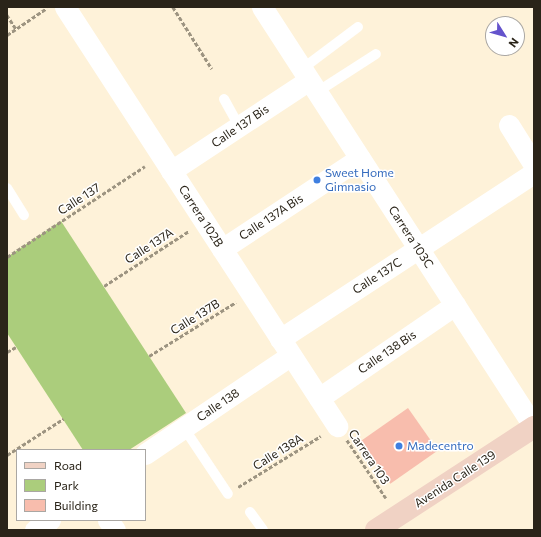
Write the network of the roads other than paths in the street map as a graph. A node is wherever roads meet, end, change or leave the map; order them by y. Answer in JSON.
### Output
{"nodes":[{"id":1,"x":65,"y":7,"type":"edge"},
{"id":2,"x":262,"y":7,"type":"edge"},
{"id":3,"x":358,"y":27,"type":"dead end"},
{"id":4,"x":376,"y":54,"type":"dead end"},
{"id":5,"x":309,"y":80,"type":"junction"},
{"id":6,"x":224,"y":99,"type":"dead end"},
{"id":7,"x":509,"y":125,"type":"dead end"},
{"id":8,"x":239,"y":126,"type":"junction"},
{"id":9,"x":360,"y":158,"type":"junction"},
{"id":10,"x":166,"y":164,"type":"junction"},
{"id":11,"x":534,"y":166,"type":"edge"},
{"id":12,"x":534,"y":173,"type":"edge"},
{"id":13,"x":7,"y":188,"type":"edge"},
{"id":14,"x":24,"y":215,"type":"dead end"},
{"id":15,"x":222,"y":249,"type":"junction"},
{"id":16,"x":418,"y":249,"type":"junction"},
{"id":17,"x":455,"y":306,"type":"junction"},
{"id":18,"x":286,"y":347,"type":"junction"},
{"id":19,"x":319,"y":398,"type":"junction"},
{"id":20,"x":337,"y":426,"type":"road end"},
{"id":21,"x":184,"y":428,"type":"junction"},
{"id":22,"x":532,"y":432,"type":"edge"},
{"id":23,"x":146,"y":453,"type":"edge"},
{"id":24,"x":228,"y":494,"type":"road end"},
{"id":25,"x":250,"y":512,"type":"dead end"},
{"id":26,"x":48,"y":521,"type":"edge"},
{"id":27,"x":109,"y":521,"type":"edge"},
{"id":28,"x":35,"y":530,"type":"edge"},
{"id":29,"x":115,"y":530,"type":"edge"},
{"id":30,"x":263,"y":530,"type":"edge"},
{"id":31,"x":376,"y":530,"type":"edge"}],
"edges":[{"from":1,"to":10,"type":"street","name":"Carrera 102B"},
{"from":2,"to":5,"type":"street","name":"Carrera 103C"},
{"from":3,"to":5,"type":"lane"},
{"from":4,"to":5,"type":"lane"},
{"from":5,"to":8,"type":"street","name":"Calle 137 Bis"},
{"from":5,"to":9,"type":"street","name":"Carrera 103C"},
{"from":6,"to":8,"type":"lane"},
{"from":7,"to":11,"type":"street"},
{"from":8,"to":10,"type":"street","name":"Calle 137 Bis"},
{"from":9,"to":15,"type":"street","name":"Calle 137A Bis"},
{"from":9,"to":16,"type":"street","name":"Carrera 103C"},
{"from":10,"to":15,"type":"street","name":"Carrera 102B"},
{"from":12,"to":16,"type":"street","name":"Calle 137C"},
{"from":13,"to":14,"type":"lane"},
{"from":15,"to":18,"type":"street","name":"Carrera 102B"},
{"from":16,"to":17,"type":"street","name":"Carrera 103C"},
{"from":16,"to":18,"type":"street","name":"Calle 137C"},
{"from":17,"to":19,"type":"street","name":"Calle 138 Bis"},
{"from":17,"to":22,"type":"street","name":"Carrera 103C"},
{"from":18,"to":19,"type":"street","name":"Carrera 102B"},
{"from":18,"to":21,"type":"street","name":"Calle 138"},
{"from":19,"to":20,"type":"street","name":"Carrera 102B"},
{"from":21,"to":23,"type":"street","name":"Calle 138"},
{"from":21,"to":24,"type":"lane"},
{"from":22,"to":31,"type":"main road","name":"Avenida Calle 139"},
{"from":25,"to":30,"type":"lane"},
{"from":26,"to":28,"type":"street"},
{"from":27,"to":29,"type":"street"}]}
